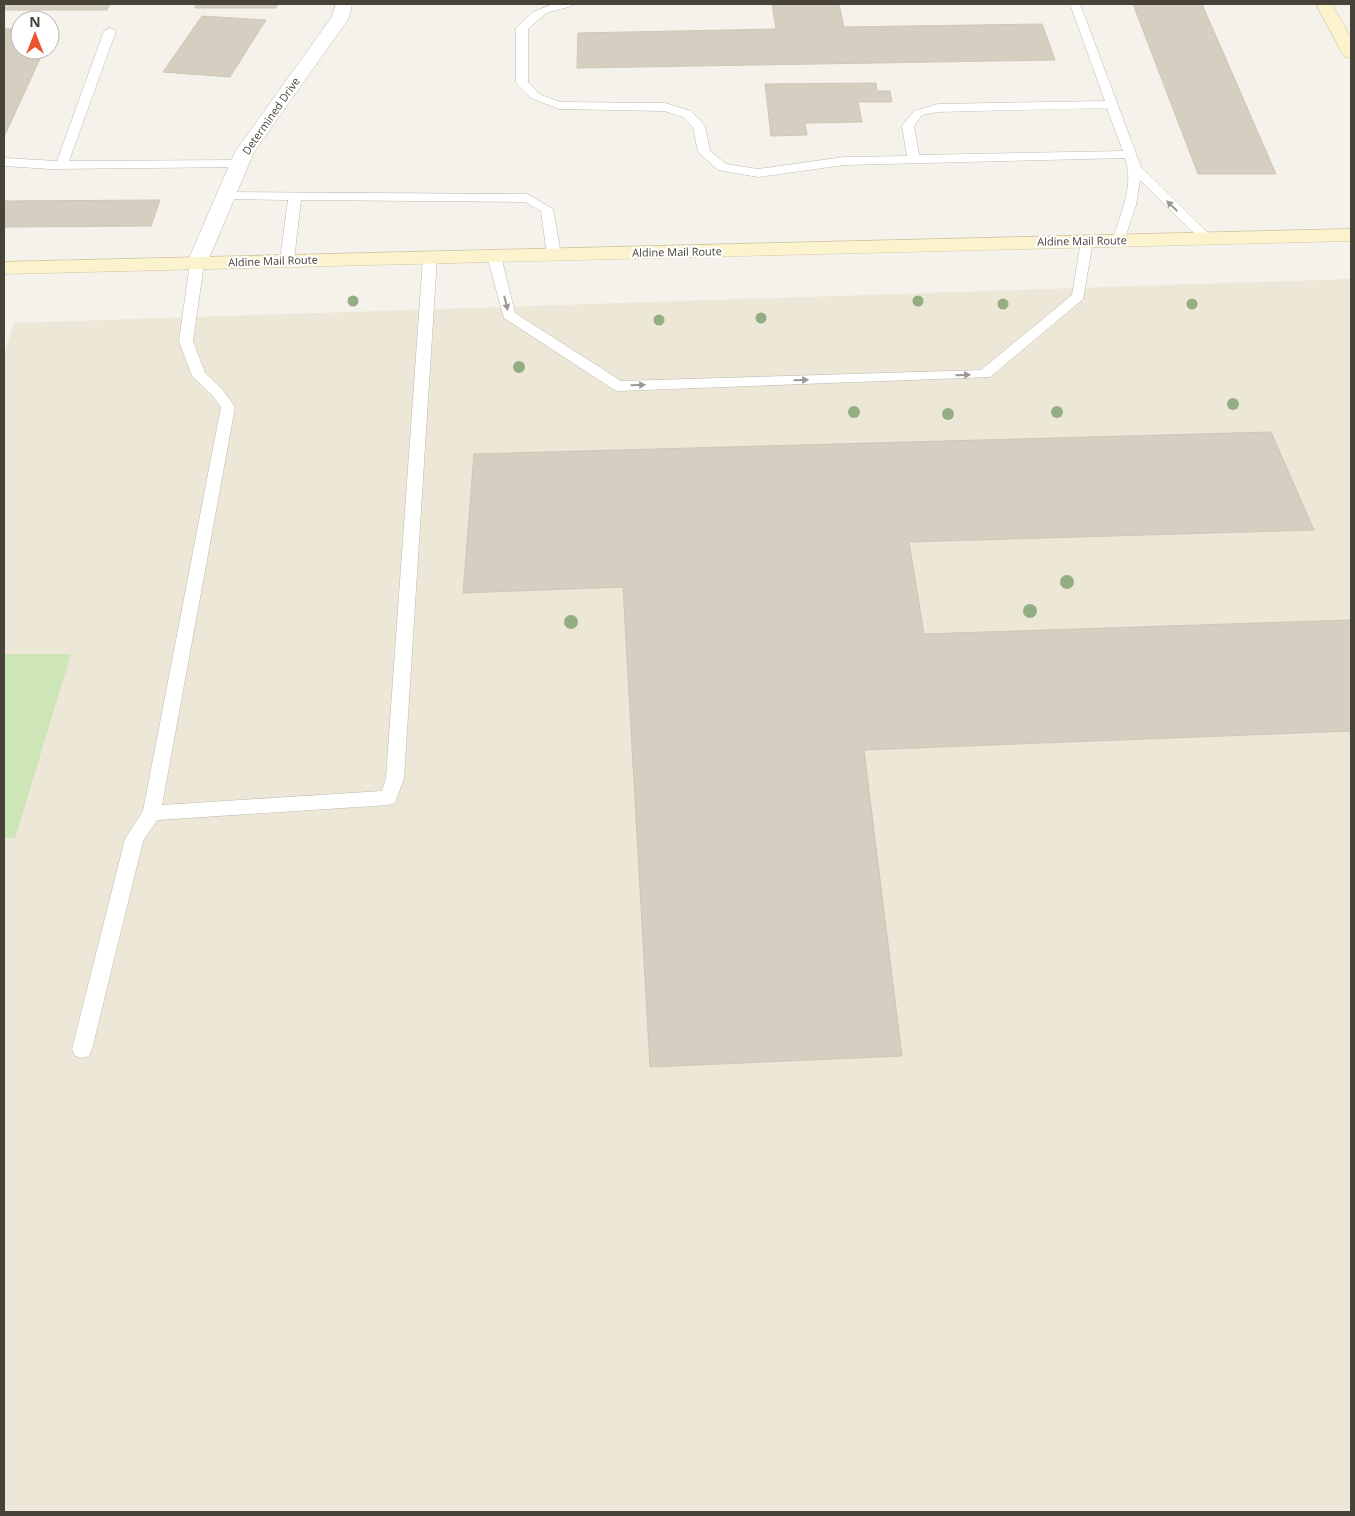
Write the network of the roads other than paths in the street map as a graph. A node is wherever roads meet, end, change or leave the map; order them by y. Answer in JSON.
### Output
{"nodes":[{"id":1,"x":344,"y":4,"type":"edge"},
{"id":2,"x":568,"y":4,"type":"edge"},
{"id":3,"x":1075,"y":4,"type":"edge"},
{"id":4,"x":1324,"y":4,"type":"edge"},
{"id":5,"x":544,"y":6,"type":"edge"},
{"id":6,"x":110,"y":31,"type":"dead end"},
{"id":7,"x":1351,"y":52,"type":"edge"},
{"id":8,"x":1111,"y":104,"type":"junction"},
{"id":9,"x":1130,"y":154,"type":"junction"},
{"id":10,"x":914,"y":159,"type":"junction"},
{"id":11,"x":4,"y":162,"type":"edge"},
{"id":12,"x":240,"y":164,"type":"junction"},
{"id":13,"x":62,"y":165,"type":"junction"},
{"id":14,"x":1135,"y":168,"type":"junction"},
{"id":15,"x":225,"y":196,"type":"junction"},
{"id":16,"x":295,"y":198,"type":"junction"},
{"id":17,"x":1351,"y":235,"type":"edge"},
{"id":18,"x":1208,"y":238,"type":"junction"},
{"id":19,"x":1087,"y":241,"type":"junction"},
{"id":20,"x":1118,"y":241,"type":"junction"},
{"id":21,"x":554,"y":255,"type":"junction"},
{"id":22,"x":494,"y":256,"type":"junction"},
{"id":23,"x":430,"y":258,"type":"junction"},
{"id":24,"x":287,"y":260,"type":"junction"},
{"id":25,"x":196,"y":263,"type":"junction"},
{"id":26,"x":4,"y":268,"type":"edge"},
{"id":27,"x":152,"y":813,"type":"junction"},
{"id":28,"x":82,"y":1049,"type":"dead end"}],
"edges":[{"from":1,"to":12,"type":"street","name":"Determined Drive"},
{"from":2,"to":5,"type":"lane"},
{"from":3,"to":8,"type":"lane"},
{"from":4,"to":7,"type":"main road"},
{"from":5,"to":10,"type":"lane"},
{"from":6,"to":13,"type":"lane"},
{"from":8,"to":9,"type":"lane"},
{"from":8,"to":10,"type":"lane"},
{"from":9,"to":10,"type":"lane"},
{"from":9,"to":14,"type":"lane"},
{"from":11,"to":13,"type":"lane"},
{"from":12,"to":13,"type":"lane"},
{"from":12,"to":15,"type":"street","name":"Determined Drive"},
{"from":18,"to":14,"type":"lane","one_way":true},
{"from":14,"to":20,"type":"lane"},
{"from":15,"to":16,"type":"lane"},
{"from":15,"to":25,"type":"street","name":"Determined Drive"},
{"from":16,"to":21,"type":"lane"},
{"from":16,"to":24,"type":"lane"},
{"from":17,"to":18,"type":"main road","name":"Aldine Mail Route"},
{"from":18,"to":20,"type":"main road","name":"Aldine Mail Route"},
{"from":19,"to":20,"type":"main road","name":"Aldine Mail Route"},
{"from":19,"to":21,"type":"main road","name":"Aldine Mail Route"},
{"from":22,"to":19,"type":"lane","one_way":true},
{"from":21,"to":22,"type":"main road","name":"Aldine Mail Route"},
{"from":22,"to":23,"type":"main road","name":"Aldine Mail Route"},
{"from":23,"to":24,"type":"main road","name":"Aldine Mail Route"},
{"from":23,"to":27,"type":"lane"},
{"from":24,"to":25,"type":"main road","name":"Aldine Mail Route"},
{"from":25,"to":26,"type":"main road","name":"Aldine Mail Route"},
{"from":25,"to":27,"type":"lane"},
{"from":27,"to":28,"type":"lane"}]}
